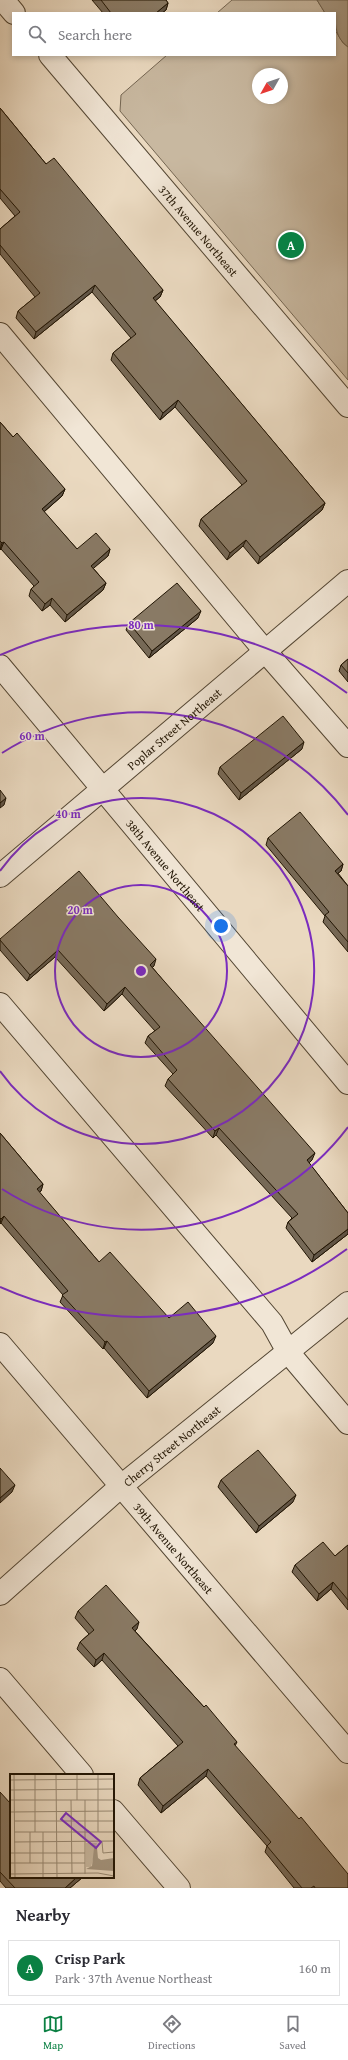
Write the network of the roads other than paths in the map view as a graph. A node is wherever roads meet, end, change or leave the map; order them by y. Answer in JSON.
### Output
{"nodes":[{"id":1,"x":3,"y":0,"type":"edge"},
{"id":2,"x":13,"y":12,"type":"edge"},
{"id":3,"x":51,"y":56,"type":"edge"},
{"id":4,"x":0,"y":334,"type":"edge"},
{"id":5,"x":348,"y":406,"type":"edge"},
{"id":6,"x":348,"y":581,"type":"edge"},
{"id":7,"x":265,"y":651,"type":"junction"},
{"id":8,"x":0,"y":666,"type":"edge"},
{"id":9,"x":348,"y":746,"type":"edge"},
{"id":10,"x":104,"y":789,"type":"junction"},
{"id":11,"x":0,"y":876,"type":"edge"},
{"id":12,"x":0,"y":1004,"type":"edge"},
{"id":13,"x":348,"y":1083,"type":"edge"},
{"id":14,"x":348,"y":1303,"type":"edge"},
{"id":15,"x":0,"y":1344,"type":"edge"},
{"id":16,"x":288,"y":1352,"type":"junction"},
{"id":17,"x":348,"y":1423,"type":"edge"},
{"id":18,"x":120,"y":1487,"type":"junction"},
{"id":19,"x":0,"y":1594,"type":"edge"},
{"id":20,"x":0,"y":1679,"type":"edge"},
{"id":21,"x":348,"y":1752,"type":"edge"},
{"id":22,"x":81,"y":1774,"type":"edge"},
{"id":23,"x":114,"y":1812,"type":"edge"},
{"id":24,"x":179,"y":1888,"type":"edge"}],
"edges":[{"from":1,"to":2,"type":"street"},
{"from":3,"to":5,"type":"street","name":"37th Avenue Northeast"},
{"from":4,"to":7,"type":"street"},
{"from":6,"to":7,"type":"street","name":"Poplar Street Northeast"},
{"from":7,"to":9,"type":"street"},
{"from":7,"to":10,"type":"street","name":"Poplar Street Northeast"},
{"from":8,"to":10,"type":"street","name":"38th Avenue Northeast"},
{"from":10,"to":11,"type":"street","name":"Poplar Street Northeast"},
{"from":10,"to":13,"type":"street","name":"38th Avenue Northeast"},
{"from":12,"to":16,"type":"street"},
{"from":14,"to":16,"type":"street","name":"Cherry Street Northeast"},
{"from":15,"to":18,"type":"street","name":"39th Avenue Northeast"},
{"from":16,"to":17,"type":"street"},
{"from":16,"to":18,"type":"street","name":"Cherry Street Northeast"},
{"from":18,"to":19,"type":"street","name":"Cherry Street Northeast"},
{"from":18,"to":21,"type":"street","name":"39th Avenue Northeast"},
{"from":20,"to":22,"type":"street"},
{"from":23,"to":24,"type":"street"}]}
